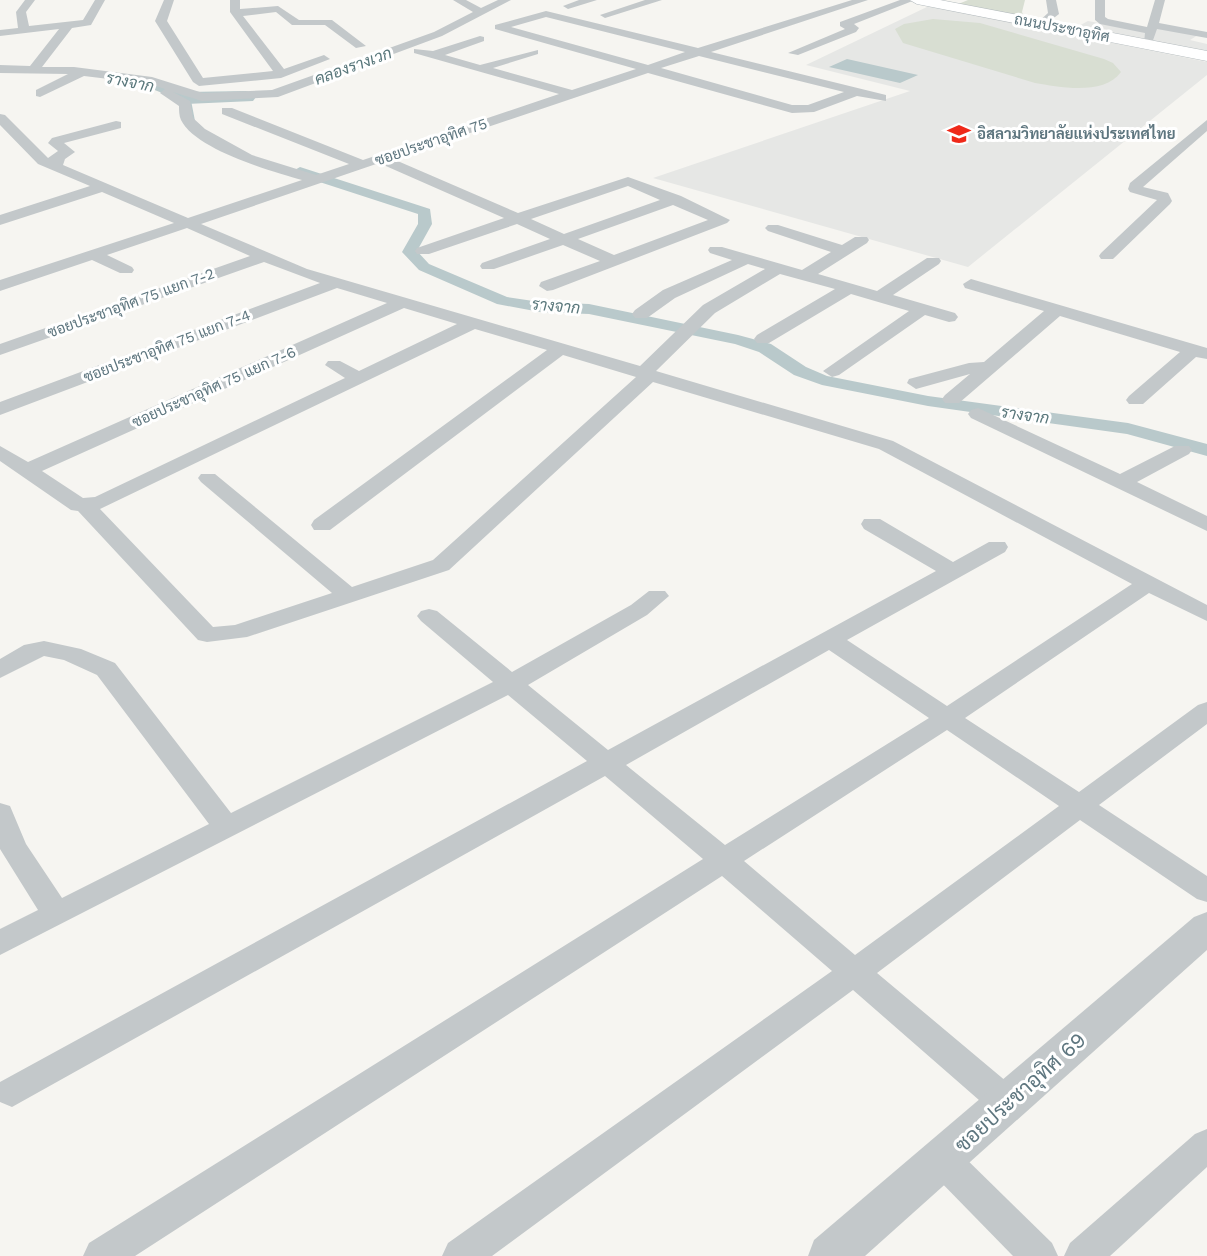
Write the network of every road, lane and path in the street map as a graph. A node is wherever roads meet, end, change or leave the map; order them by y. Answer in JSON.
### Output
{"nodes":[{"id":1,"x":30,"y":0,"type":"edge"},
{"id":2,"x":100,"y":0,"type":"edge"},
{"id":3,"x":169,"y":0,"type":"edge"},
{"id":4,"x":235,"y":0,"type":"edge"},
{"id":5,"x":458,"y":0,"type":"edge"},
{"id":6,"x":506,"y":0,"type":"edge"},
{"id":7,"x":592,"y":0,"type":"edge"},
{"id":8,"x":657,"y":0,"type":"edge"},
{"id":9,"x":863,"y":0,"type":"edge"},
{"id":10,"x":910,"y":0,"type":"edge"},
{"id":11,"x":917,"y":0,"type":"edge"},
{"id":12,"x":1100,"y":0,"type":"edge"},
{"id":13,"x":1160,"y":0,"type":"edge"},
{"id":14,"x":1052,"y":4,"type":"edge"},
{"id":15,"x":568,"y":6,"type":"dead end"},
{"id":16,"x":236,"y":13,"type":"junction"},
{"id":17,"x":482,"y":13,"type":"junction"},
{"id":18,"x":605,"y":15,"type":"dead end"},
{"id":19,"x":1035,"y":23,"type":"junction"},
{"id":20,"x":69,"y":25,"type":"junction"},
{"id":21,"x":1207,"y":27,"type":"edge"},
{"id":22,"x":24,"y":31,"type":"junction"},
{"id":23,"x":0,"y":33,"type":"edge"},
{"id":24,"x":1150,"y":34,"type":"junction"},
{"id":25,"x":1202,"y":34,"type":"edge"},
{"id":26,"x":480,"y":39,"type":"dead end"},
{"id":27,"x":12,"y":44,"type":"dead end"},
{"id":28,"x":418,"y":51,"type":"dead end"},
{"id":29,"x":534,"y":52,"type":"dead end"},
{"id":30,"x":698,"y":52,"type":"junction"},
{"id":31,"x":794,"y":53,"type":"dead end"},
{"id":32,"x":434,"y":55,"type":"junction"},
{"id":33,"x":1207,"y":56,"type":"edge"},
{"id":34,"x":481,"y":68,"type":"junction"},
{"id":35,"x":649,"y":68,"type":"junction"},
{"id":36,"x":32,"y":71,"type":"junction"},
{"id":37,"x":3,"y":73,"type":"edge"},
{"id":38,"x":281,"y":74,"type":"junction"},
{"id":39,"x":76,"y":75,"type":"junction"},
{"id":40,"x":852,"y":90,"type":"junction"},
{"id":41,"x":170,"y":92,"type":"junction"},
{"id":42,"x":40,"y":93,"type":"dead end"},
{"id":43,"x":572,"y":94,"type":"junction"},
{"id":44,"x":882,"y":98,"type":"dead end"},
{"id":45,"x":227,"y":111,"type":"dead end"},
{"id":46,"x":0,"y":118,"type":"edge"},
{"id":47,"x":1207,"y":124,"type":"edge"},
{"id":48,"x":116,"y":125,"type":"dead end"},
{"id":49,"x":272,"y":129,"type":"junction"},
{"id":50,"x":253,"y":134,"type":"dead end"},
{"id":51,"x":339,"y":142,"type":"dead end"},
{"id":52,"x":1181,"y":146,"type":"junction"},
{"id":53,"x":320,"y":148,"type":"junction"},
{"id":54,"x":1198,"y":150,"type":"dead end"},
{"id":55,"x":381,"y":159,"type":"junction"},
{"id":56,"x":55,"y":164,"type":"junction"},
{"id":57,"x":364,"y":165,"type":"junction"},
{"id":58,"x":323,"y":178,"type":"junction"},
{"id":59,"x":106,"y":186,"type":"junction"},
{"id":60,"x":676,"y":200,"type":"junction"},
{"id":61,"x":516,"y":218,"type":"junction"},
{"id":62,"x":0,"y":220,"type":"edge"},
{"id":63,"x":192,"y":224,"type":"junction"},
{"id":64,"x":773,"y":228,"type":"dead end"},
{"id":65,"x":564,"y":239,"type":"junction"},
{"id":66,"x":861,"y":240,"type":"dead end"},
{"id":67,"x":423,"y":250,"type":"dead end"},
{"id":68,"x":716,"y":250,"type":"dead end"},
{"id":69,"x":844,"y":251,"type":"junction"},
{"id":70,"x":94,"y":255,"type":"junction"},
{"id":71,"x":262,"y":256,"type":"junction"},
{"id":72,"x":1107,"y":256,"type":"dead end"},
{"id":73,"x":747,"y":259,"type":"junction"},
{"id":74,"x":614,"y":261,"type":"junction"},
{"id":75,"x":933,"y":261,"type":"dead end"},
{"id":76,"x":488,"y":266,"type":"dead end"},
{"id":77,"x":778,"y":268,"type":"junction"},
{"id":78,"x":126,"y":270,"type":"dead end"},
{"id":79,"x":804,"y":275,"type":"junction"},
{"id":80,"x":335,"y":283,"type":"junction"},
{"id":81,"x":971,"y":284,"type":"dead end"},
{"id":82,"x":0,"y":286,"type":"edge"},
{"id":83,"x":547,"y":286,"type":"dead end"},
{"id":84,"x":849,"y":288,"type":"junction"},
{"id":85,"x":879,"y":297,"type":"junction"},
{"id":86,"x":401,"y":303,"type":"junction"},
{"id":87,"x":923,"y":309,"type":"junction"},
{"id":88,"x":1056,"y":309,"type":"junction"},
{"id":89,"x":641,"y":314,"type":"dead end"},
{"id":90,"x":949,"y":317,"type":"dead end"},
{"id":91,"x":471,"y":324,"type":"junction"},
{"id":92,"x":764,"y":339,"type":"dead end"},
{"id":93,"x":560,"y":349,"type":"junction"},
{"id":94,"x":0,"y":350,"type":"edge"},
{"id":95,"x":1200,"y":352,"type":"edge"},
{"id":96,"x":334,"y":365,"type":"dead end"},
{"id":97,"x":987,"y":368,"type":"junction"},
{"id":98,"x":832,"y":371,"type":"dead end"},
{"id":99,"x":645,"y":375,"type":"junction"},
{"id":100,"x":359,"y":378,"type":"junction"},
{"id":101,"x":916,"y":383,"type":"dead end"},
{"id":102,"x":952,"y":399,"type":"dead end"},
{"id":103,"x":1136,"y":400,"type":"dead end"},
{"id":104,"x":0,"y":410,"type":"edge"},
{"id":105,"x":978,"y":414,"type":"dead end"},
{"id":106,"x":1182,"y":450,"type":"dead end"},
{"id":107,"x":0,"y":452,"type":"edge"},
{"id":108,"x":15,"y":467,"type":"edge"},
{"id":109,"x":208,"y":478,"type":"dead end"},
{"id":110,"x":1122,"y":482,"type":"junction"},
{"id":111,"x":85,"y":506,"type":"junction"},
{"id":112,"x":872,"y":524,"type":"dead end"},
{"id":113,"x":1207,"y":524,"type":"edge"},
{"id":114,"x":322,"y":525,"type":"dead end"},
{"id":115,"x":997,"y":547,"type":"dead end"},
{"id":116,"x":952,"y":572,"type":"junction"},
{"id":117,"x":1148,"y":583,"type":"junction"},
{"id":118,"x":349,"y":596,"type":"junction"},
{"id":119,"x":657,"y":596,"type":"dead end"},
{"id":120,"x":1207,"y":614,"type":"edge"},
{"id":121,"x":429,"y":616,"type":"dead end"},
{"id":122,"x":830,"y":640,"type":"junction"},
{"id":123,"x":0,"y":670,"type":"edge"},
{"id":124,"x":510,"y":684,"type":"junction"},
{"id":125,"x":1207,"y":711,"type":"edge"},
{"id":126,"x":947,"y":718,"type":"junction"},
{"id":127,"x":604,"y":762,"type":"junction"},
{"id":128,"x":1078,"y":807,"type":"junction"},
{"id":129,"x":0,"y":813,"type":"edge"},
{"id":130,"x":227,"y":828,"type":"junction"},
{"id":131,"x":722,"y":859,"type":"junction"},
{"id":132,"x":1207,"y":891,"type":"edge"},
{"id":133,"x":57,"y":914,"type":"junction"},
{"id":134,"x":1207,"y":927,"type":"edge"},
{"id":135,"x":0,"y":943,"type":"edge"},
{"id":136,"x":855,"y":972,"type":"junction"},
{"id":137,"x":12,"y":1092,"type":"dead end"},
{"id":138,"x":1007,"y":1103,"type":"junction"},
{"id":139,"x":1207,"y":1145,"type":"edge"},
{"id":140,"x":943,"y":1160,"type":"junction"},
{"id":141,"x":848,"y":1251,"type":"edge"},
{"id":142,"x":102,"y":1256,"type":"edge"},
{"id":143,"x":461,"y":1256,"type":"edge"},
{"id":144,"x":1039,"y":1256,"type":"edge"},
{"id":145,"x":1083,"y":1256,"type":"edge"}],
"edges":[{"from":1,"to":22,"type":"street"},
{"from":2,"to":20,"type":"street"},
{"from":3,"to":38,"type":"street"},
{"from":4,"to":16,"type":"street"},
{"from":5,"to":17,"type":"street"},
{"from":6,"to":17,"type":"street"},
{"from":7,"to":15,"type":"street"},
{"from":8,"to":18,"type":"street"},
{"from":9,"to":30,"type":"street","name":"ซอยประชาอุทิศ 75"},
{"from":10,"to":31,"type":"street"},
{"from":11,"to":19,"type":"main road","name":"ถนนประชาอุทิศ"},
{"from":12,"to":24,"type":"street"},
{"from":13,"to":24,"type":"street"},
{"from":14,"to":19,"type":"street"},
{"from":16,"to":38,"type":"street"},
{"from":16,"to":38,"type":"street"},
{"from":17,"to":41,"type":"street"},
{"from":19,"to":24,"type":"main road","name":"ถนนประชาอุทิศ"},
{"from":20,"to":22,"type":"street"},
{"from":20,"to":36,"type":"street"},
{"from":21,"to":25,"type":"street"},
{"from":22,"to":23,"type":"street"},
{"from":22,"to":27,"type":"street"},
{"from":24,"to":25,"type":"street"},
{"from":24,"to":33,"type":"main road","name":"ถนนประชาอุทิศ"},
{"from":26,"to":32,"type":"street"},
{"from":28,"to":32,"type":"street"},
{"from":29,"to":34,"type":"street"},
{"from":30,"to":35,"type":"street","name":"ซอยประชาอุทิศ 75"},
{"from":30,"to":35,"type":"street"},
{"from":30,"to":40,"type":"street"},
{"from":32,"to":34,"type":"street"},
{"from":34,"to":43,"type":"street"},
{"from":35,"to":40,"type":"street"},
{"from":35,"to":43,"type":"street","name":"ซอยประชาอุทิศ 75"},
{"from":36,"to":37,"type":"street"},
{"from":36,"to":39,"type":"street"},
{"from":37,"to":39,"type":"street"},
{"from":39,"to":41,"type":"street"},
{"from":39,"to":42,"type":"street"},
{"from":40,"to":44,"type":"street"},
{"from":41,"to":58,"type":"street"},
{"from":43,"to":55,"type":"street","name":"ซอยประชาอุทิศ 75"},
{"from":45,"to":49,"type":"street"},
{"from":46,"to":56,"type":"street"},
{"from":47,"to":52,"type":"street"},
{"from":48,"to":56,"type":"street"},
{"from":49,"to":50,"type":"street"},
{"from":49,"to":53,"type":"street"},
{"from":51,"to":53,"type":"street"},
{"from":52,"to":54,"type":"street"},
{"from":52,"to":72,"type":"street"},
{"from":53,"to":57,"type":"street"},
{"from":55,"to":57,"type":"street","name":"ซอยประชาอุทิศ 75"},
{"from":55,"to":61,"type":"street"},
{"from":56,"to":59,"type":"street"},
{"from":57,"to":58,"type":"street","name":"ซอยประชาอุทิศ 75"},
{"from":58,"to":63,"type":"street","name":"ซอยประชาอุทิศ 75"},
{"from":59,"to":62,"type":"street"},
{"from":59,"to":63,"type":"street"},
{"from":60,"to":61,"type":"street"},
{"from":60,"to":65,"type":"street"},
{"from":60,"to":74,"type":"street"},
{"from":61,"to":65,"type":"street"},
{"from":61,"to":67,"type":"street"},
{"from":63,"to":70,"type":"street","name":"ซอยประชาอุทิศ 75"},
{"from":63,"to":71,"type":"street"},
{"from":64,"to":69,"type":"street"},
{"from":65,"to":74,"type":"street"},
{"from":65,"to":76,"type":"street"},
{"from":66,"to":69,"type":"street"},
{"from":68,"to":73,"type":"street"},
{"from":69,"to":79,"type":"street"},
{"from":70,"to":78,"type":"street"},
{"from":70,"to":82,"type":"street","name":"ซอยประชาอุทิศ 75"},
{"from":71,"to":80,"type":"street"},
{"from":71,"to":94,"type":"street","name":"ซอยประชาอุทิศ 75 แยก 7-2"},
{"from":73,"to":77,"type":"street"},
{"from":73,"to":89,"type":"street"},
{"from":74,"to":83,"type":"street"},
{"from":75,"to":85,"type":"street"},
{"from":77,"to":79,"type":"street"},
{"from":77,"to":99,"type":"street"},
{"from":79,"to":84,"type":"street"},
{"from":80,"to":86,"type":"street"},
{"from":80,"to":104,"type":"street","name":"ซอยประชาอุทิศ 75 แยก 7-4"},
{"from":81,"to":88,"type":"street"},
{"from":84,"to":85,"type":"street"},
{"from":84,"to":92,"type":"street"},
{"from":85,"to":87,"type":"street"},
{"from":86,"to":91,"type":"street"},
{"from":86,"to":108,"type":"street","name":"ซอยประชาอุทิศ 75 แยก 7-6"},
{"from":87,"to":90,"type":"street"},
{"from":87,"to":98,"type":"street"},
{"from":88,"to":95,"type":"street"},
{"from":88,"to":97,"type":"street"},
{"from":91,"to":93,"type":"street"},
{"from":91,"to":100,"type":"street"},
{"from":93,"to":99,"type":"street"},
{"from":93,"to":114,"type":"street"},
{"from":95,"to":103,"type":"street"},
{"from":96,"to":100,"type":"street"},
{"from":97,"to":101,"type":"street"},
{"from":97,"to":102,"type":"street"},
{"from":99,"to":117,"type":"street"},
{"from":99,"to":118,"type":"street"},
{"from":100,"to":111,"type":"street"},
{"from":105,"to":110,"type":"street"},
{"from":106,"to":110,"type":"street"},
{"from":107,"to":108,"type":"street"},
{"from":108,"to":111,"type":"street"},
{"from":109,"to":118,"type":"street"},
{"from":110,"to":113,"type":"street"},
{"from":111,"to":118,"type":"street"},
{"from":112,"to":116,"type":"street"},
{"from":115,"to":116,"type":"street"},
{"from":116,"to":122,"type":"street"},
{"from":117,"to":120,"type":"street"},
{"from":117,"to":126,"type":"street"},
{"from":119,"to":124,"type":"street"},
{"from":121,"to":124,"type":"street"},
{"from":122,"to":126,"type":"street"},
{"from":122,"to":127,"type":"street"},
{"from":123,"to":130,"type":"street"},
{"from":124,"to":127,"type":"street"},
{"from":124,"to":130,"type":"street"},
{"from":125,"to":128,"type":"street"},
{"from":126,"to":128,"type":"street"},
{"from":126,"to":131,"type":"street"},
{"from":127,"to":131,"type":"street"},
{"from":127,"to":137,"type":"street"},
{"from":128,"to":132,"type":"street"},
{"from":128,"to":136,"type":"street"},
{"from":129,"to":133,"type":"street"},
{"from":130,"to":133,"type":"street"},
{"from":131,"to":136,"type":"street"},
{"from":131,"to":142,"type":"street"},
{"from":133,"to":135,"type":"street"},
{"from":134,"to":138,"type":"street","name":"ซอยประชาอุทิศ 69"},
{"from":136,"to":138,"type":"street"},
{"from":136,"to":143,"type":"street"},
{"from":138,"to":140,"type":"street","name":"ซอยประชาอุทิศ 69"},
{"from":139,"to":145,"type":"street"},
{"from":140,"to":141,"type":"street","name":"ซอยประชาอุทิศ 69"},
{"from":140,"to":144,"type":"street"}]}
